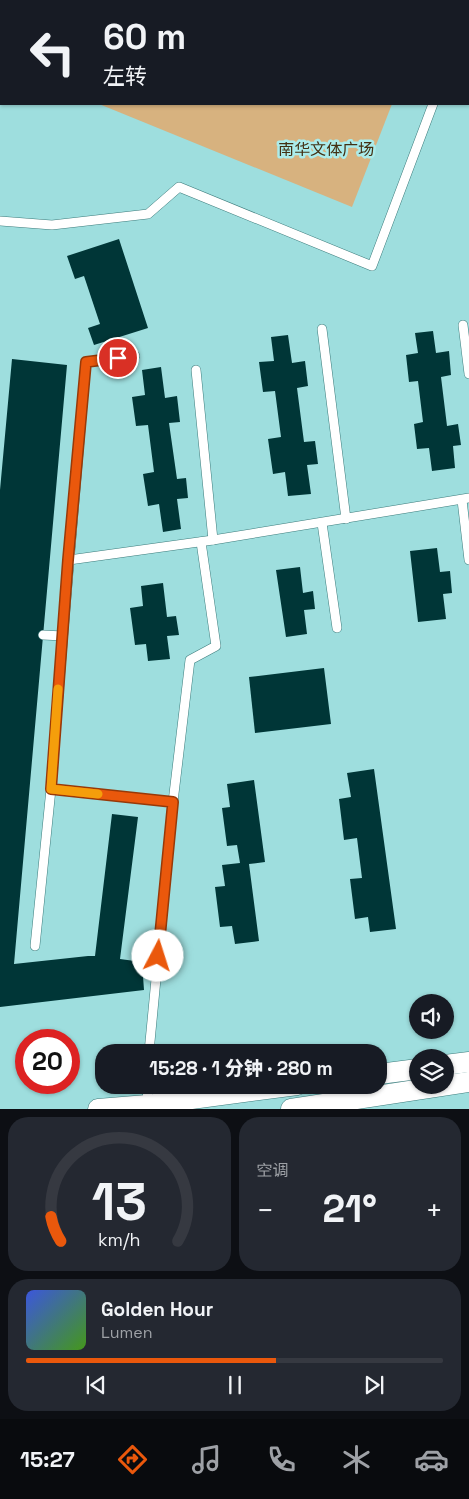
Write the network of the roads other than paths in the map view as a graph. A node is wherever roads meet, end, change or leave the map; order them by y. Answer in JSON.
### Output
{"nodes":[{"id":1,"x":434,"y":105,"type":"edge"},
{"id":2,"x":0,"y":221,"type":"edge"},
{"id":3,"x":463,"y":325,"type":"dead end"},
{"id":4,"x":322,"y":329,"type":"dead end"},
{"id":5,"x":135,"y":356,"type":"dead end"},
{"id":6,"x":196,"y":370,"type":"dead end"},
{"id":7,"x":469,"y":374,"type":"edge"},
{"id":8,"x":465,"y":499,"type":"edge"},
{"id":9,"x":346,"y":519,"type":"junction"},
{"id":10,"x":322,"y":523,"type":"junction"},
{"id":11,"x":213,"y":540,"type":"junction"},
{"id":12,"x":201,"y":542,"type":"junction"},
{"id":13,"x":68,"y":560,"type":"junction"},
{"id":14,"x":469,"y":560,"type":"edge"},
{"id":15,"x":337,"y":628,"type":"dead end"},
{"id":16,"x":43,"y":635,"type":"dead end"},
{"id":17,"x":63,"y":636,"type":"junction"},
{"id":18,"x":51,"y":789,"type":"junction"},
{"id":19,"x":173,"y":802,"type":"junction"},
{"id":20,"x":34,"y":946,"type":"dead end"},
{"id":21,"x":151,"y":1044,"type":"edge"},
{"id":22,"x":469,"y":1062,"type":"edge"},
{"id":23,"x":454,"y":1064,"type":"edge"},
{"id":24,"x":409,"y":1070,"type":"edge"},
{"id":25,"x":387,"y":1073,"type":"edge"},
{"id":26,"x":469,"y":1082,"type":"edge"},
{"id":27,"x":148,"y":1094,"type":"edge"},
{"id":28,"x":230,"y":1094,"type":"edge"},
{"id":29,"x":147,"y":1105,"type":"junction"},
{"id":30,"x":98,"y":1109,"type":"edge"},
{"id":31,"x":291,"y":1109,"type":"edge"}],
"edges":[{"from":1,"to":2,"type":"lane"},
{"from":3,"to":7,"type":"lane"},
{"from":4,"to":9,"type":"lane"},
{"from":5,"to":13,"type":"lane"},
{"from":6,"to":11,"type":"lane"},
{"from":8,"to":9,"type":"lane"},
{"from":8,"to":14,"type":"lane"},
{"from":9,"to":10,"type":"lane"},
{"from":10,"to":11,"type":"lane"},
{"from":10,"to":15,"type":"lane"},
{"from":11,"to":12,"type":"lane"},
{"from":12,"to":13,"type":"lane"},
{"from":12,"to":19,"type":"lane"},
{"from":13,"to":17,"type":"lane"},
{"from":16,"to":17,"type":"lane"},
{"from":17,"to":18,"type":"lane"},
{"from":18,"to":19,"type":"lane"},
{"from":18,"to":20,"type":"lane"},
{"from":19,"to":21,"type":"lane"},
{"from":22,"to":23,"type":"street"},
{"from":24,"to":25,"type":"street"},
{"from":26,"to":31,"type":"street"},
{"from":27,"to":29,"type":"lane"},
{"from":28,"to":29,"type":"street"},
{"from":29,"to":30,"type":"street"}]}
